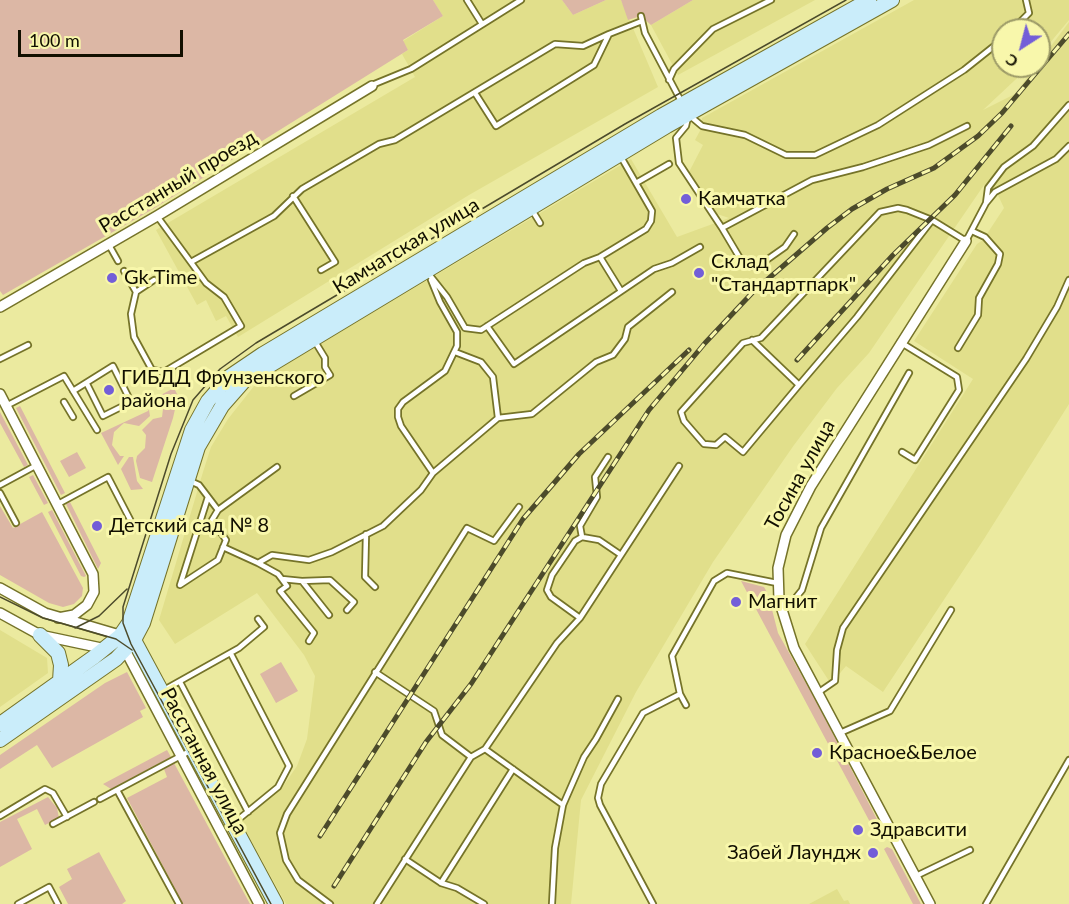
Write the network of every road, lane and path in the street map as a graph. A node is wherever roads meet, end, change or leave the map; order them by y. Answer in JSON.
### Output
{"nodes":[{"id":1,"x":467,"y":0,"type":"edge"},
{"id":2,"x":520,"y":0,"type":"edge"},
{"id":3,"x":771,"y":0,"type":"edge"},
{"id":4,"x":870,"y":0,"type":"edge"},
{"id":5,"x":892,"y":0,"type":"edge"},
{"id":6,"x":1026,"y":0,"type":"edge"},
{"id":7,"x":1024,"y":18,"type":"edge"},
{"id":8,"x":482,"y":24,"type":"junction"},
{"id":9,"x":609,"y":34,"type":"junction"},
{"id":10,"x":991,"y":49,"type":"edge"},
{"id":11,"x":669,"y":80,"type":"junction"},
{"id":12,"x":372,"y":86,"type":"joint"},
{"id":13,"x":475,"y":93,"type":"junction"},
{"id":14,"x":1069,"y":105,"type":"edge"},
{"id":15,"x":685,"y":109,"type":"junction"},
{"id":16,"x":967,"y":126,"type":"dead end"},
{"id":17,"x":1069,"y":146,"type":"edge"},
{"id":18,"x":617,"y":149,"type":"junction"},
{"id":19,"x":669,"y":164,"type":"dead end"},
{"id":20,"x":636,"y":183,"type":"junction"},
{"id":21,"x":293,"y":196,"type":"junction"},
{"id":22,"x":986,"y":202,"type":"junction"},
{"id":23,"x":531,"y":207,"type":"junction"},
{"id":24,"x":157,"y":216,"type":"junction"},
{"id":25,"x":932,"y":220,"type":"junction"},
{"id":26,"x":540,"y":223,"type":"dead end"},
{"id":27,"x":722,"y":228,"type":"junction"},
{"id":28,"x":972,"y":231,"type":"junction"},
{"id":29,"x":794,"y":234,"type":"dead end"},
{"id":30,"x":966,"y":241,"type":"junction"},
{"id":31,"x":109,"y":244,"type":"junction"},
{"id":32,"x":700,"y":247,"type":"dead end"},
{"id":33,"x":600,"y":257,"type":"junction"},
{"id":34,"x":118,"y":261,"type":"dead end"},
{"id":35,"x":191,"y":262,"type":"junction"},
{"id":36,"x":426,"y":269,"type":"junction"},
{"id":37,"x":321,"y":270,"type":"dead end"},
{"id":38,"x":124,"y":271,"type":"dead end"},
{"id":39,"x":154,"y":280,"type":"dead end"},
{"id":40,"x":1069,"y":280,"type":"edge"},
{"id":41,"x":621,"y":291,"type":"junction"},
{"id":42,"x":136,"y":292,"type":"junction"},
{"id":43,"x":672,"y":292,"type":"dead end"},
{"id":44,"x":0,"y":307,"type":"edge"},
{"id":45,"x":487,"y":326,"type":"junction"},
{"id":46,"x":309,"y":333,"type":"junction"},
{"id":47,"x":752,"y":340,"type":"junction"},
{"id":48,"x":900,"y":342,"type":"junction"},
{"id":49,"x":28,"y":345,"type":"dead end"},
{"id":50,"x":958,"y":348,"type":"dead end"},
{"id":51,"x":454,"y":352,"type":"junction"},
{"id":52,"x":0,"y":359,"type":"edge"},
{"id":53,"x":909,"y":373,"type":"dead end"},
{"id":54,"x":87,"y":384,"type":"junction"},
{"id":55,"x":799,"y":385,"type":"junction"},
{"id":56,"x":74,"y":391,"type":"junction"},
{"id":57,"x":0,"y":394,"type":"edge"},
{"id":58,"x":294,"y":396,"type":"dead end"},
{"id":59,"x":64,"y":402,"type":"dead end"},
{"id":60,"x":80,"y":403,"type":"junction"},
{"id":61,"x":6,"y":406,"type":"junction"},
{"id":62,"x":69,"y":409,"type":"junction"},
{"id":63,"x":73,"y":417,"type":"dead end"},
{"id":64,"x":498,"y":418,"type":"junction"},
{"id":65,"x":97,"y":430,"type":"dead end"},
{"id":66,"x":902,"y":452,"type":"dead end"},
{"id":67,"x":608,"y":457,"type":"dead end"},
{"id":68,"x":37,"y":465,"type":"junction"},
{"id":69,"x":679,"y":466,"type":"dead end"},
{"id":70,"x":277,"y":467,"type":"dead end"},
{"id":71,"x":433,"y":473,"type":"junction"},
{"id":72,"x":187,"y":481,"type":"junction"},
{"id":73,"x":0,"y":485,"type":"edge"},
{"id":74,"x":0,"y":493,"type":"edge"},
{"id":75,"x":208,"y":497,"type":"junction"},
{"id":76,"x":58,"y":504,"type":"junction"},
{"id":77,"x":519,"y":507,"type":"dead end"},
{"id":78,"x":218,"y":510,"type":"junction"},
{"id":79,"x":16,"y":524,"type":"dead end"},
{"id":80,"x":135,"y":529,"type":"dead end"},
{"id":81,"x":366,"y":534,"type":"junction"},
{"id":82,"x":582,"y":537,"type":"junction"},
{"id":83,"x":223,"y":547,"type":"junction"},
{"id":84,"x":621,"y":555,"type":"junction"},
{"id":85,"x":258,"y":563,"type":"junction"},
{"id":86,"x":282,"y":579,"type":"junction"},
{"id":87,"x":302,"y":582,"type":"junction"},
{"id":88,"x":777,"y":584,"type":"junction"},
{"id":89,"x":375,"y":587,"type":"dead end"},
{"id":90,"x":0,"y":588,"type":"edge"},
{"id":91,"x":782,"y":609,"type":"junction"},
{"id":92,"x":347,"y":610,"type":"dead end"},
{"id":93,"x":951,"y":610,"type":"dead end"},
{"id":94,"x":0,"y":613,"type":"edge"},
{"id":95,"x":329,"y":615,"type":"dead end"},
{"id":96,"x":58,"y":618,"type":"junction"},
{"id":97,"x":580,"y":618,"type":"junction"},
{"id":98,"x":258,"y":619,"type":"dead end"},
{"id":99,"x":40,"y":635,"type":"junction"},
{"id":100,"x":127,"y":638,"type":"junction"},
{"id":101,"x":309,"y":641,"type":"dead end"},
{"id":102,"x":104,"y":649,"type":"junction"},
{"id":103,"x":124,"y":652,"type":"junction"},
{"id":104,"x":231,"y":654,"type":"junction"},
{"id":105,"x":375,"y":672,"type":"junction"},
{"id":106,"x":60,"y":681,"type":"junction"},
{"id":107,"x":180,"y":682,"type":"junction"},
{"id":108,"x":162,"y":692,"type":"junction"},
{"id":109,"x":819,"y":692,"type":"junction"},
{"id":110,"x":680,"y":694,"type":"junction"},
{"id":111,"x":618,"y":699,"type":"dead end"},
{"id":112,"x":686,"y":705,"type":"dead end"},
{"id":113,"x":0,"y":724,"type":"edge"},
{"id":114,"x":840,"y":733,"type":"junction"},
{"id":115,"x":0,"y":740,"type":"edge"},
{"id":116,"x":193,"y":749,"type":"junction"},
{"id":117,"x":486,"y":749,"type":"junction"},
{"id":118,"x":180,"y":756,"type":"junction"},
{"id":119,"x":471,"y":758,"type":"junction"},
{"id":120,"x":1069,"y":760,"type":"edge"},
{"id":121,"x":513,"y":769,"type":"junction"},
{"id":122,"x":117,"y":790,"type":"junction"},
{"id":123,"x":100,"y":799,"type":"dead end"},
{"id":124,"x":94,"y":802,"type":"dead end"},
{"id":125,"x":563,"y":805,"type":"junction"},
{"id":126,"x":248,"y":812,"type":"junction"},
{"id":127,"x":0,"y":816,"type":"edge"},
{"id":128,"x":67,"y":817,"type":"junction"},
{"id":129,"x":53,"y":824,"type":"dead end"},
{"id":130,"x":233,"y":824,"type":"junction"},
{"id":131,"x":970,"y":850,"type":"dead end"},
{"id":132,"x":405,"y":859,"type":"junction"},
{"id":133,"x":916,"y":876,"type":"junction"},
{"id":134,"x":441,"y":883,"type":"junction"},
{"id":135,"x":18,"y":904,"type":"edge"},
{"id":136,"x":58,"y":904,"type":"edge"},
{"id":137,"x":179,"y":904,"type":"edge"},
{"id":138,"x":259,"y":904,"type":"edge"},
{"id":139,"x":276,"y":904,"type":"edge"},
{"id":140,"x":330,"y":904,"type":"edge"},
{"id":141,"x":377,"y":904,"type":"edge"},
{"id":142,"x":483,"y":904,"type":"edge"},
{"id":143,"x":552,"y":904,"type":"edge"},
{"id":144,"x":653,"y":904,"type":"edge"},
{"id":145,"x":930,"y":904,"type":"edge"},
{"id":146,"x":986,"y":904,"type":"edge"}],
"edges":[{"from":1,"to":8,"type":"lane"},
{"from":2,"to":8,"type":"lane"},
{"from":3,"to":11,"type":"lane"},
{"from":4,"to":15,"type":"main road","name":"Камчатская улица"},
{"from":5,"to":15,"type":"main road","name":"Камчатская улица"},
{"from":6,"to":7,"type":"lane"},
{"from":8,"to":12,"type":"lane"},
{"from":9,"to":11,"type":"lane"},
{"from":9,"to":13,"type":"lane"},
{"from":9,"to":13,"type":"lane"},
{"from":10,"to":15,"type":"lane"},
{"from":11,"to":15,"type":"lane"},
{"from":12,"to":24,"type":"street","name":"Расстанный проезд"},
{"from":13,"to":21,"type":"lane"},
{"from":14,"to":22,"type":"lane"},
{"from":15,"to":18,"type":"main road","name":"Камчатская улица"},
{"from":15,"to":27,"type":"lane"},
{"from":16,"to":27,"type":"lane"},
{"from":17,"to":22,"type":"lane"},
{"from":18,"to":20,"type":"lane"},
{"from":18,"to":23,"type":"main road","name":"Камчатская улица"},
{"from":18,"to":36,"type":"main road","name":"Камчатская улица"},
{"from":19,"to":20,"type":"lane"},
{"from":20,"to":33,"type":"lane"},
{"from":21,"to":35,"type":"lane"},
{"from":21,"to":37,"type":"lane"},
{"from":22,"to":28,"type":"lane"},
{"from":23,"to":26,"type":"lane"},
{"from":23,"to":36,"type":"main road","name":"Камчатская улица"},
{"from":24,"to":31,"type":"street","name":"Расстанный проезд"},
{"from":24,"to":35,"type":"lane"},
{"from":25,"to":30,"type":"lane"},
{"from":25,"to":47,"type":"lane"},
{"from":25,"to":55,"type":"lane"},
{"from":27,"to":29,"type":"lane"},
{"from":28,"to":30,"type":"lane"},
{"from":28,"to":50,"type":"lane"},
{"from":30,"to":48,"type":"street","name":"Тосина улица"},
{"from":31,"to":34,"type":"lane"},
{"from":31,"to":44,"type":"street","name":"Расстанный проезд"},
{"from":32,"to":41,"type":"lane"},
{"from":33,"to":41,"type":"lane"},
{"from":33,"to":45,"type":"lane"},
{"from":35,"to":42,"type":"lane"},
{"from":36,"to":45,"type":"lane"},
{"from":36,"to":46,"type":"main road","name":"Камчатская улица"},
{"from":36,"to":51,"type":"lane"},
{"from":38,"to":42,"type":"lane"},
{"from":39,"to":42,"type":"lane"},
{"from":40,"to":109,"type":"lane"},
{"from":41,"to":45,"type":"lane"},
{"from":43,"to":64,"type":"lane"},
{"from":46,"to":58,"type":"lane"},
{"from":46,"to":72,"type":"main road","name":"Камчатская улица"},
{"from":46,"to":100,"type":"main road","name":"Камчатская улица"},
{"from":47,"to":55,"type":"lane"},
{"from":47,"to":55,"type":"lane"},
{"from":48,"to":66,"type":"lane"},
{"from":48,"to":88,"type":"street","name":"Тосина улица"},
{"from":49,"to":52,"type":"lane"},
{"from":51,"to":64,"type":"lane"},
{"from":51,"to":71,"type":"lane"},
{"from":53,"to":91,"type":"lane"},
{"from":54,"to":54,"type":"lane"},
{"from":54,"to":56,"type":"lane"},
{"from":56,"to":60,"type":"lane"},
{"from":56,"to":61,"type":"lane"},
{"from":57,"to":61,"type":"street"},
{"from":59,"to":62,"type":"lane"},
{"from":60,"to":62,"type":"lane"},
{"from":60,"to":65,"type":"lane"},
{"from":61,"to":68,"type":"street"},
{"from":62,"to":63,"type":"lane"},
{"from":64,"to":71,"type":"lane"},
{"from":67,"to":82,"type":"lane"},
{"from":68,"to":73,"type":"lane"},
{"from":68,"to":76,"type":"street"},
{"from":69,"to":84,"type":"lane"},
{"from":70,"to":78,"type":"lane"},
{"from":71,"to":81,"type":"lane"},
{"from":72,"to":75,"type":"lane"},
{"from":72,"to":100,"type":"main road","name":"Камчатская улица"},
{"from":74,"to":79,"type":"lane"},
{"from":75,"to":78,"type":"lane"},
{"from":75,"to":83,"type":"lane"},
{"from":76,"to":80,"type":"lane"},
{"from":76,"to":96,"type":"street"},
{"from":77,"to":105,"type":"lane"},
{"from":78,"to":83,"type":"lane"},
{"from":81,"to":85,"type":"lane"},
{"from":81,"to":89,"type":"lane"},
{"from":82,"to":84,"type":"lane"},
{"from":82,"to":97,"type":"lane"},
{"from":83,"to":85,"type":"lane"},
{"from":84,"to":97,"type":"lane"},
{"from":85,"to":86,"type":"lane"},
{"from":86,"to":87,"type":"lane"},
{"from":86,"to":101,"type":"lane"},
{"from":87,"to":92,"type":"lane"},
{"from":87,"to":95,"type":"lane"},
{"from":88,"to":91,"type":"street","name":"Тосина улица"},
{"from":88,"to":110,"type":"lane"},
{"from":90,"to":96,"type":"street"},
{"from":91,"to":109,"type":"street","name":"Тосина улица"},
{"from":93,"to":114,"type":"lane"},
{"from":94,"to":99,"type":"street"},
{"from":96,"to":100,"type":"street"},
{"from":97,"to":117,"type":"lane"},
{"from":98,"to":104,"type":"lane"},
{"from":99,"to":102,"type":"street"},
{"from":99,"to":106,"type":"main road"},
{"from":100,"to":102,"type":"main road","name":"Камчатская улица"},
{"from":100,"to":103,"type":"main road"},
{"from":100,"to":108,"type":"main road","name":"Расстанная улица"},
{"from":102,"to":103,"type":"street"},
{"from":102,"to":106,"type":"main road","name":"Камчатская улица"},
{"from":103,"to":115,"type":"main road"},
{"from":103,"to":118,"type":"street","name":"Расстанная улица"},
{"from":104,"to":107,"type":"lane"},
{"from":104,"to":126,"type":"lane"},
{"from":105,"to":119,"type":"lane"},
{"from":105,"to":140,"type":"lane"},
{"from":106,"to":113,"type":"main road","name":"Камчатская улица"},
{"from":107,"to":108,"type":"lane"},
{"from":107,"to":126,"type":"lane"},
{"from":108,"to":116,"type":"main road","name":"Расстанная улица"},
{"from":109,"to":114,"type":"street","name":"Тосина улица"},
{"from":110,"to":112,"type":"lane"},
{"from":110,"to":144,"type":"lane"},
{"from":111,"to":125,"type":"lane"},
{"from":114,"to":133,"type":"street","name":"Тосина улица"},
{"from":116,"to":118,"type":"lane"},
{"from":116,"to":130,"type":"main road","name":"Расстанная улица"},
{"from":117,"to":119,"type":"lane"},
{"from":117,"to":121,"type":"lane"},
{"from":118,"to":122,"type":"lane"},
{"from":118,"to":138,"type":"street","name":"Расстанная улица"},
{"from":119,"to":132,"type":"lane"},
{"from":120,"to":146,"type":"lane"},
{"from":121,"to":125,"type":"lane"},
{"from":121,"to":134,"type":"lane"},
{"from":122,"to":123,"type":"lane"},
{"from":122,"to":137,"type":"lane"},
{"from":124,"to":128,"type":"lane"},
{"from":125,"to":143,"type":"lane"},
{"from":126,"to":130,"type":"lane"},
{"from":127,"to":128,"type":"lane"},
{"from":128,"to":129,"type":"lane"},
{"from":130,"to":139,"type":"main road","name":"Расстанная улица"},
{"from":131,"to":133,"type":"lane"},
{"from":132,"to":134,"type":"lane"},
{"from":132,"to":141,"type":"lane"},
{"from":133,"to":145,"type":"street","name":"Тосина улица"},
{"from":134,"to":142,"type":"lane"},
{"from":135,"to":136,"type":"lane"}]}
